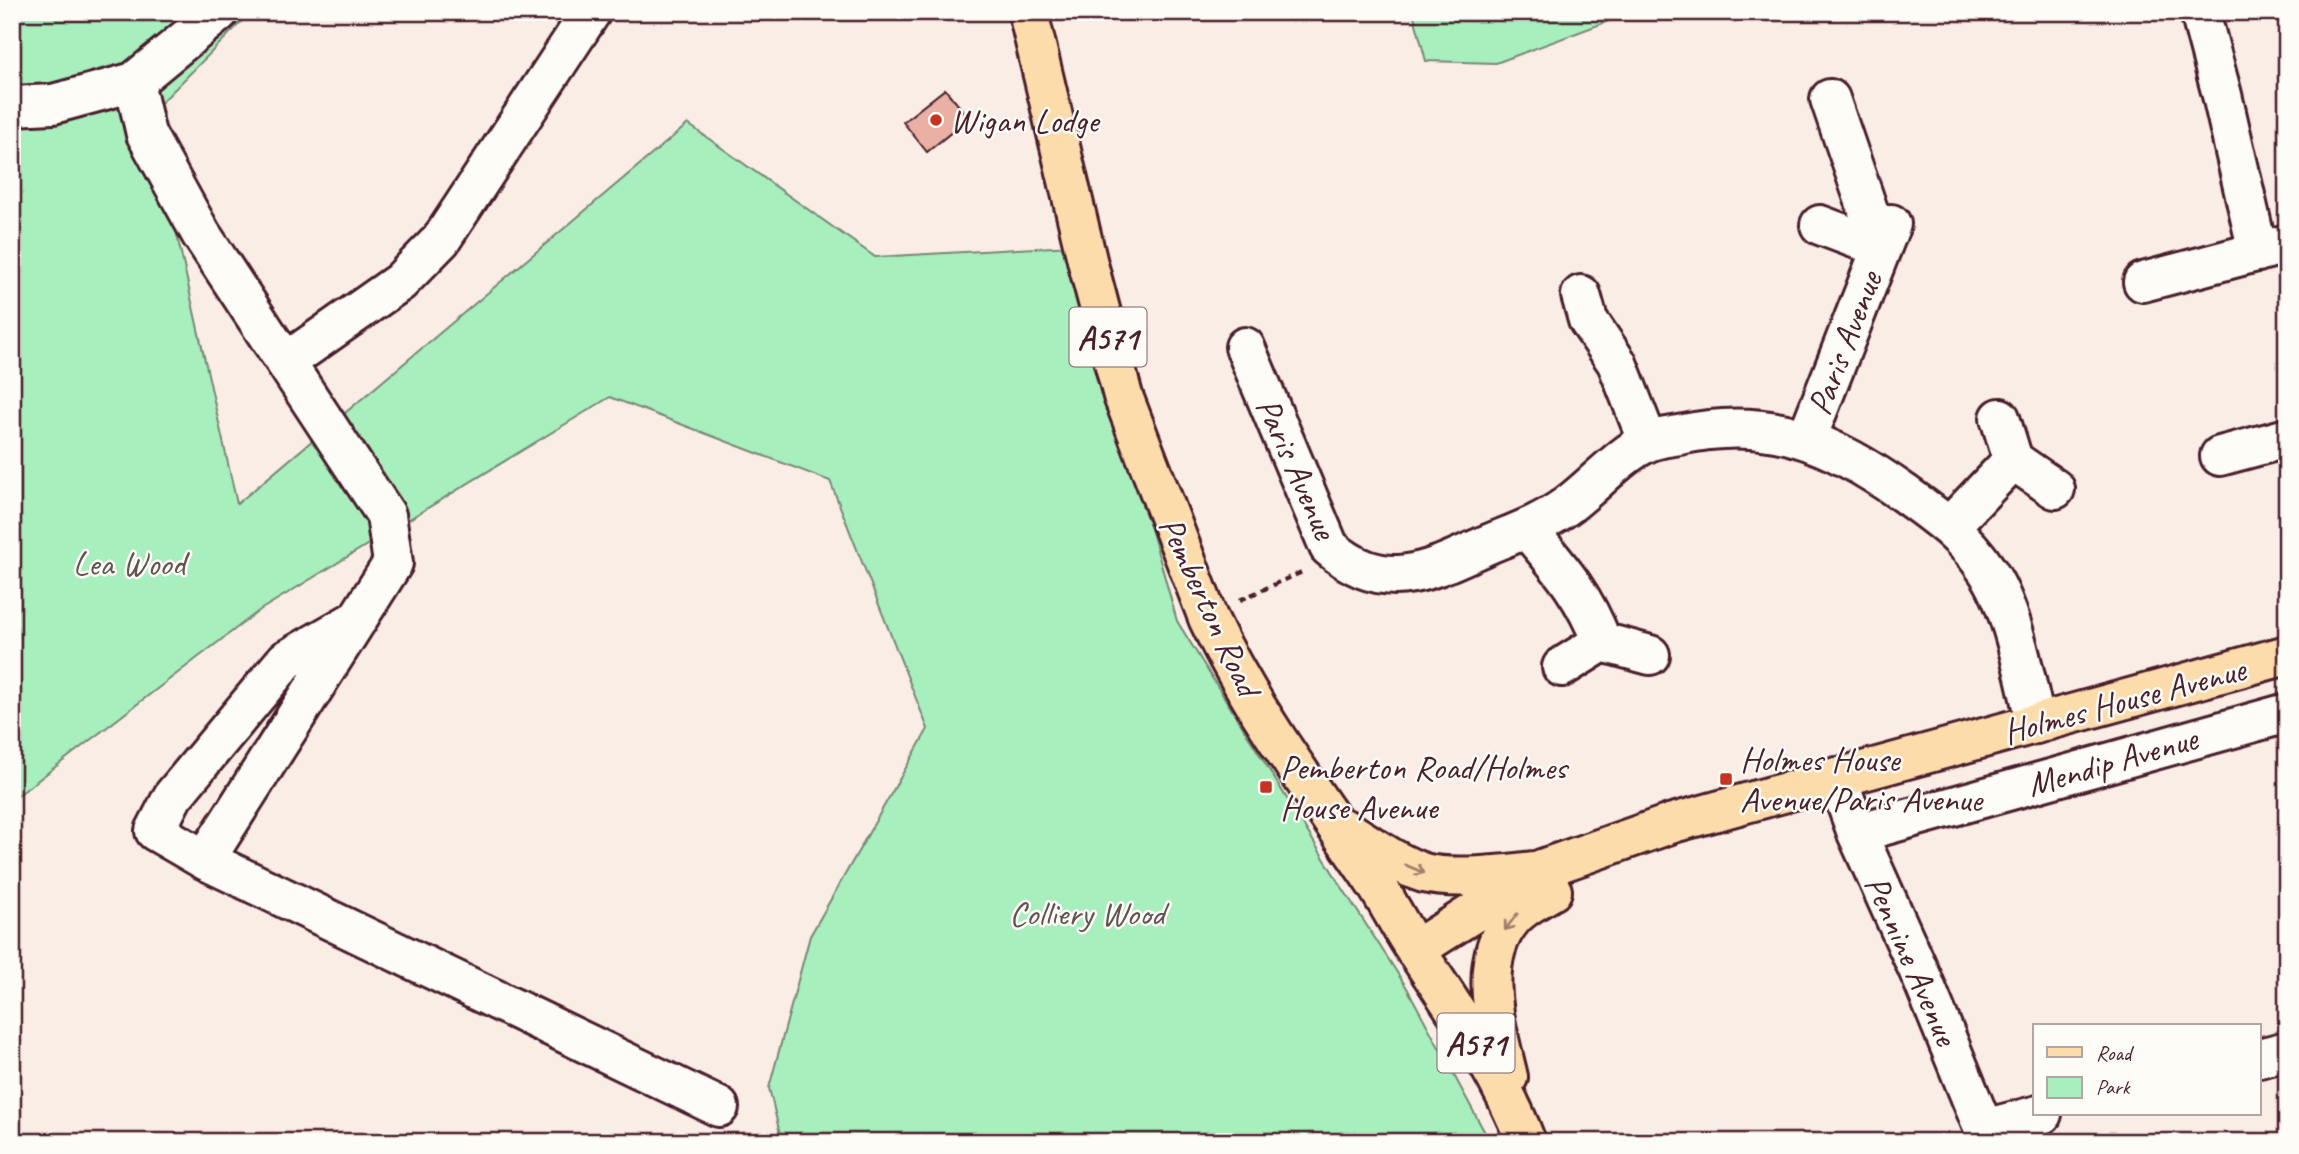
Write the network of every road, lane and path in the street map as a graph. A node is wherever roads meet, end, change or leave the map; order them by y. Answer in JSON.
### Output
{"nodes":[{"id":1,"x":219,"y":12,"type":"edge"},
{"id":2,"x":591,"y":12,"type":"edge"},
{"id":3,"x":1028,"y":12,"type":"edge"},
{"id":4,"x":2200,"y":12,"type":"edge"},
{"id":5,"x":134,"y":82,"type":"junction"},
{"id":6,"x":1830,"y":99,"type":"dead end"},
{"id":7,"x":12,"y":106,"type":"edge"},
{"id":8,"x":1820,"y":225,"type":"dead end"},
{"id":9,"x":1886,"y":236,"type":"junction"},
{"id":10,"x":2272,"y":248,"type":"edge"},
{"id":11,"x":2143,"y":282,"type":"dead end"},
{"id":12,"x":1581,"y":295,"type":"dead end"},
{"id":13,"x":1245,"y":347,"type":"dead end"},
{"id":14,"x":286,"y":362,"type":"junction"},
{"id":15,"x":2000,"y":418,"type":"dead end"},
{"id":16,"x":1807,"y":439,"type":"junction"},
{"id":17,"x":2287,"y":439,"type":"edge"},
{"id":18,"x":1648,"y":442,"type":"junction"},
{"id":19,"x":2220,"y":456,"type":"dead end"},
{"id":20,"x":2013,"y":460,"type":"junction"},
{"id":21,"x":2055,"y":489,"type":"dead end"},
{"id":22,"x":1950,"y":526,"type":"junction"},
{"id":23,"x":1527,"y":529,"type":"junction"},
{"id":24,"x":1338,"y":556,"type":"junction"},
{"id":25,"x":1208,"y":618,"type":"junction"},
{"id":26,"x":358,"y":619,"type":"junction"},
{"id":27,"x":1602,"y":642,"type":"junction"},
{"id":28,"x":1650,"y":655,"type":"dead end"},
{"id":29,"x":2287,"y":655,"type":"edge"},
{"id":30,"x":1562,"y":667,"type":"dead end"},
{"id":31,"x":2287,"y":713,"type":"edge"},
{"id":32,"x":2036,"y":724,"type":"junction"},
{"id":33,"x":1837,"y":777,"type":"junction"},
{"id":34,"x":1673,"y":823,"type":"junction"},
{"id":35,"x":1334,"y":824,"type":"junction"},
{"id":36,"x":1857,"y":833,"type":"junction"},
{"id":37,"x":205,"y":860,"type":"junction"},
{"id":38,"x":1542,"y":869,"type":"junction"},
{"id":39,"x":1415,"y":950,"type":"junction"},
{"id":40,"x":2287,"y":1051,"type":"edge"},
{"id":41,"x":2260,"y":1058,"type":"edge"},
{"id":42,"x":719,"y":1107,"type":"dead end"},
{"id":43,"x":2037,"y":1116,"type":"edge"},
{"id":44,"x":1522,"y":1132,"type":"edge"},
{"id":45,"x":1987,"y":1135,"type":"edge"}],
"edges":[{"from":1,"to":5,"type":"street"},
{"from":2,"to":14,"type":"street"},
{"from":3,"to":25,"type":"main road","name":"Pemberton Road","number":"A571"},
{"from":4,"to":10,"type":"street"},
{"from":5,"to":7,"type":"street"},
{"from":5,"to":14,"type":"street"},
{"from":6,"to":9,"type":"street"},
{"from":8,"to":9,"type":"street"},
{"from":9,"to":16,"type":"street","name":"Paris Avenue"},
{"from":10,"to":11,"type":"street"},
{"from":12,"to":18,"type":"street"},
{"from":13,"to":24,"type":"street","name":"Paris Avenue"},
{"from":14,"to":26,"type":"street"},
{"from":15,"to":20,"type":"street"},
{"from":16,"to":18,"type":"street","name":"Paris Avenue"},
{"from":16,"to":22,"type":"street","name":"Paris Avenue"},
{"from":17,"to":19,"type":"street"},
{"from":18,"to":23,"type":"street","name":"Paris Avenue"},
{"from":20,"to":21,"type":"street"},
{"from":20,"to":22,"type":"street"},
{"from":22,"to":32,"type":"street","name":"Paris Avenue"},
{"from":23,"to":24,"type":"street","name":"Paris Avenue"},
{"from":23,"to":27,"type":"street"},
{"from":24,"to":25,"type":"path"},
{"from":25,"to":35,"type":"main road","name":"Pemberton Road","number":"A571"},
{"from":26,"to":37,"type":"street"},
{"from":26,"to":37,"type":"street"},
{"from":27,"to":28,"type":"street"},
{"from":27,"to":30,"type":"street"},
{"from":29,"to":32,"type":"main road","name":"Holmes House Avenue"},
{"from":31,"to":36,"type":"street","name":"Mendip Avenue"},
{"from":32,"to":33,"type":"main road","name":"Holmes House Avenue"},
{"from":33,"to":34,"type":"main road","name":"Holmes House Avenue"},
{"from":33,"to":36,"type":"street","name":"Pennine Avenue"},
{"from":34,"to":38,"type":"main road","name":"Holmes House Avenue"},
{"from":34,"to":44,"type":"main road","one_way":true},
{"from":35,"to":38,"type":"main road","one_way":true},
{"from":35,"to":39,"type":"main road","name":"Pemberton Road","number":"A571"},
{"from":36,"to":45,"type":"street","name":"Pennine Avenue"},
{"from":37,"to":42,"type":"street"},
{"from":38,"to":39,"type":"main road","name":"Holmes House Avenue"},
{"from":39,"to":44,"type":"main road","name":"Pemberton Road","number":"A571"},
{"from":40,"to":41,"type":"street"},
{"from":43,"to":45,"type":"street"}]}
